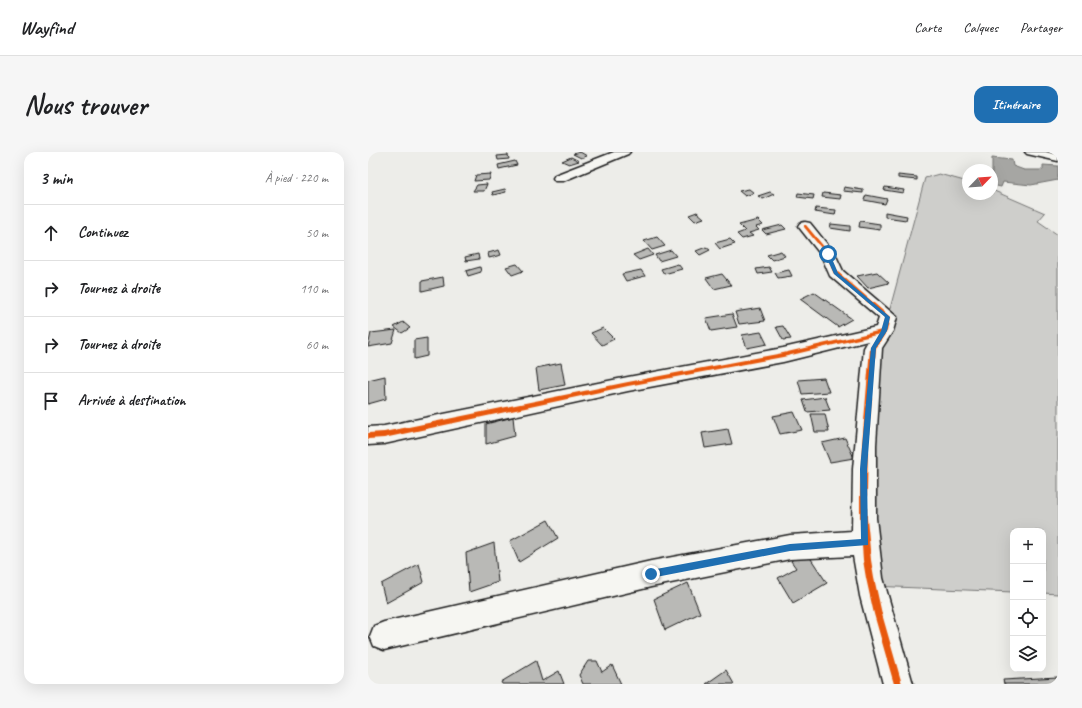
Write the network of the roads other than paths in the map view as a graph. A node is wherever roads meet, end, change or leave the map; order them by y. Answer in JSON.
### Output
{"nodes":[{"id":1,"x":624,"y":152,"type":"edge"},
{"id":2,"x":1031,"y":152,"type":"edge"},
{"id":3,"x":1058,"y":158,"type":"edge"},
{"id":4,"x":559,"y":178,"type":"dead end"},
{"id":5,"x":805,"y":226,"type":"dead end"},
{"id":6,"x":884,"y":331,"type":"junction"},
{"id":7,"x":368,"y":436,"type":"edge"},
{"id":8,"x":865,"y":543,"type":"junction"},
{"id":9,"x":384,"y":636,"type":"dead end"},
{"id":10,"x":898,"y":684,"type":"edge"}],
"edges":[{"from":1,"to":4,"type":"street"},
{"from":2,"to":3,"type":"street"},
{"from":5,"to":6,"type":"street"},
{"from":6,"to":7,"type":"street"},
{"from":6,"to":8,"type":"street"},
{"from":8,"to":9,"type":"street"},
{"from":8,"to":10,"type":"street"}]}
